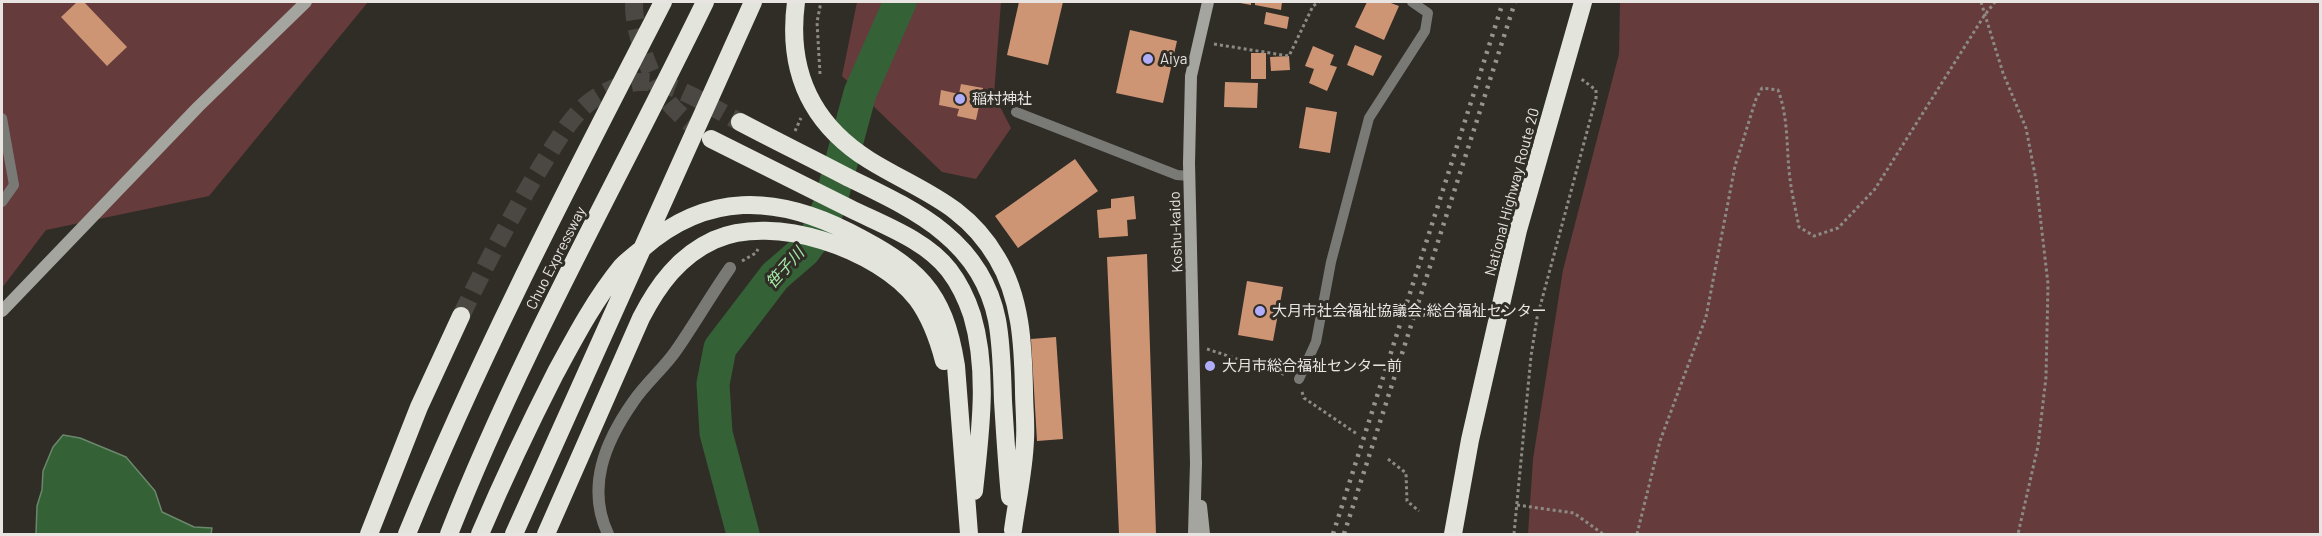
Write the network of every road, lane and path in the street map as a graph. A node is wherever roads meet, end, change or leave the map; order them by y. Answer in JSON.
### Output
{"nodes":[{"id":1,"x":306,"y":2,"type":"edge"},
{"id":2,"x":663,"y":2,"type":"edge"},
{"id":3,"x":705,"y":2,"type":"edge"},
{"id":4,"x":753,"y":2,"type":"edge"},
{"id":5,"x":796,"y":2,"type":"edge"},
{"id":6,"x":821,"y":2,"type":"edge"},
{"id":7,"x":1208,"y":2,"type":"edge"},
{"id":8,"x":1319,"y":2,"type":"edge"},
{"id":9,"x":1412,"y":2,"type":"edge"},
{"id":10,"x":1583,"y":2,"type":"edge"},
{"id":11,"x":1981,"y":2,"type":"edge"},
{"id":12,"x":1995,"y":2,"type":"edge"},
{"id":13,"x":1984,"y":16,"type":"junction"},
{"id":14,"x":816,"y":22,"type":"dead end"},
{"id":15,"x":1212,"y":44,"type":"dead end"},
{"id":16,"x":1564,"y":72,"type":"junction"},
{"id":17,"x":1016,"y":112,"type":"dead end"},
{"id":18,"x":2,"y":118,"type":"edge"},
{"id":19,"x":740,"y":122,"type":"tunnel mouth"},
{"id":20,"x":719,"y":143,"type":"tunnel mouth"},
{"id":21,"x":1189,"y":176,"type":"junction"},
{"id":22,"x":2,"y":202,"type":"edge"},
{"id":23,"x":882,"y":260,"type":"junction"},
{"id":24,"x":730,"y":268,"type":"dead end"},
{"id":25,"x":2,"y":310,"type":"edge"},
{"id":26,"x":461,"y":316,"type":"tunnel mouth"},
{"id":27,"x":1224,"y":356,"type":"dead end"},
{"id":28,"x":1299,"y":379,"type":"junction"},
{"id":29,"x":1357,"y":434,"type":"dead end"},
{"id":30,"x":1388,"y":459,"type":"dead end"},
{"id":31,"x":1196,"y":463,"type":"junction"},
{"id":32,"x":1517,"y":505,"type":"junction"},
{"id":33,"x":1419,"y":511,"type":"dead end"},
{"id":34,"x":1013,"y":532,"type":"edge"},
{"id":35,"x":969,"y":533,"type":"edge"},
{"id":36,"x":369,"y":534,"type":"edge"},
{"id":37,"x":407,"y":534,"type":"edge"},
{"id":38,"x":449,"y":534,"type":"edge"},
{"id":39,"x":480,"y":534,"type":"edge"},
{"id":40,"x":514,"y":534,"type":"edge"},
{"id":41,"x":546,"y":534,"type":"edge"},
{"id":42,"x":608,"y":534,"type":"edge"},
{"id":43,"x":1194,"y":534,"type":"edge"},
{"id":44,"x":1204,"y":534,"type":"edge"},
{"id":45,"x":1453,"y":534,"type":"edge"},
{"id":46,"x":1514,"y":534,"type":"edge"},
{"id":47,"x":1604,"y":534,"type":"edge"},
{"id":48,"x":1637,"y":534,"type":"edge"},
{"id":49,"x":2018,"y":534,"type":"edge"}],
"edges":[{"from":1,"to":25,"type":"main road"},
{"from":2,"to":37,"type":"highway","name":"Chuo Expressway"},
{"from":3,"to":38,"type":"highway","name":"Chuo Expressway"},
{"from":4,"to":40,"type":"highway"},
{"from":5,"to":34,"type":"highway"},
{"from":6,"to":14,"type":"path"},
{"from":7,"to":21,"type":"main road","name":"Koshu-kaido"},
{"from":8,"to":15,"type":"path"},
{"from":9,"to":28,"type":"lane"},
{"from":10,"to":16,"type":"highway","name":"National Highway Route 20"},
{"from":11,"to":13,"type":"path"},
{"from":12,"to":13,"type":"path"},
{"from":13,"to":48,"type":"path"},
{"from":13,"to":49,"type":"path"},
{"from":16,"to":32,"type":"path"},
{"from":16,"to":45,"type":"highway","name":"National Highway Route 20"},
{"from":17,"to":21,"type":"lane"},
{"from":18,"to":22,"type":"lane"},
{"from":19,"to":34,"type":"highway"},
{"from":20,"to":35,"type":"highway"},
{"from":21,"to":31,"type":"main road","name":"Koshu-kaido"},
{"from":23,"to":35,"type":"highway"},
{"from":23,"to":39,"type":"highway"},
{"from":23,"to":41,"type":"highway"},
{"from":24,"to":42,"type":"street"},
{"from":26,"to":36,"type":"highway"},
{"from":27,"to":28,"type":"path"},
{"from":28,"to":29,"type":"path"},
{"from":30,"to":33,"type":"path"},
{"from":31,"to":43,"type":"main road","name":"Koshu-kaido"},
{"from":31,"to":44,"type":"main road","name":"Koshu-kaido"},
{"from":32,"to":46,"type":"path"},
{"from":32,"to":47,"type":"path"}]}
